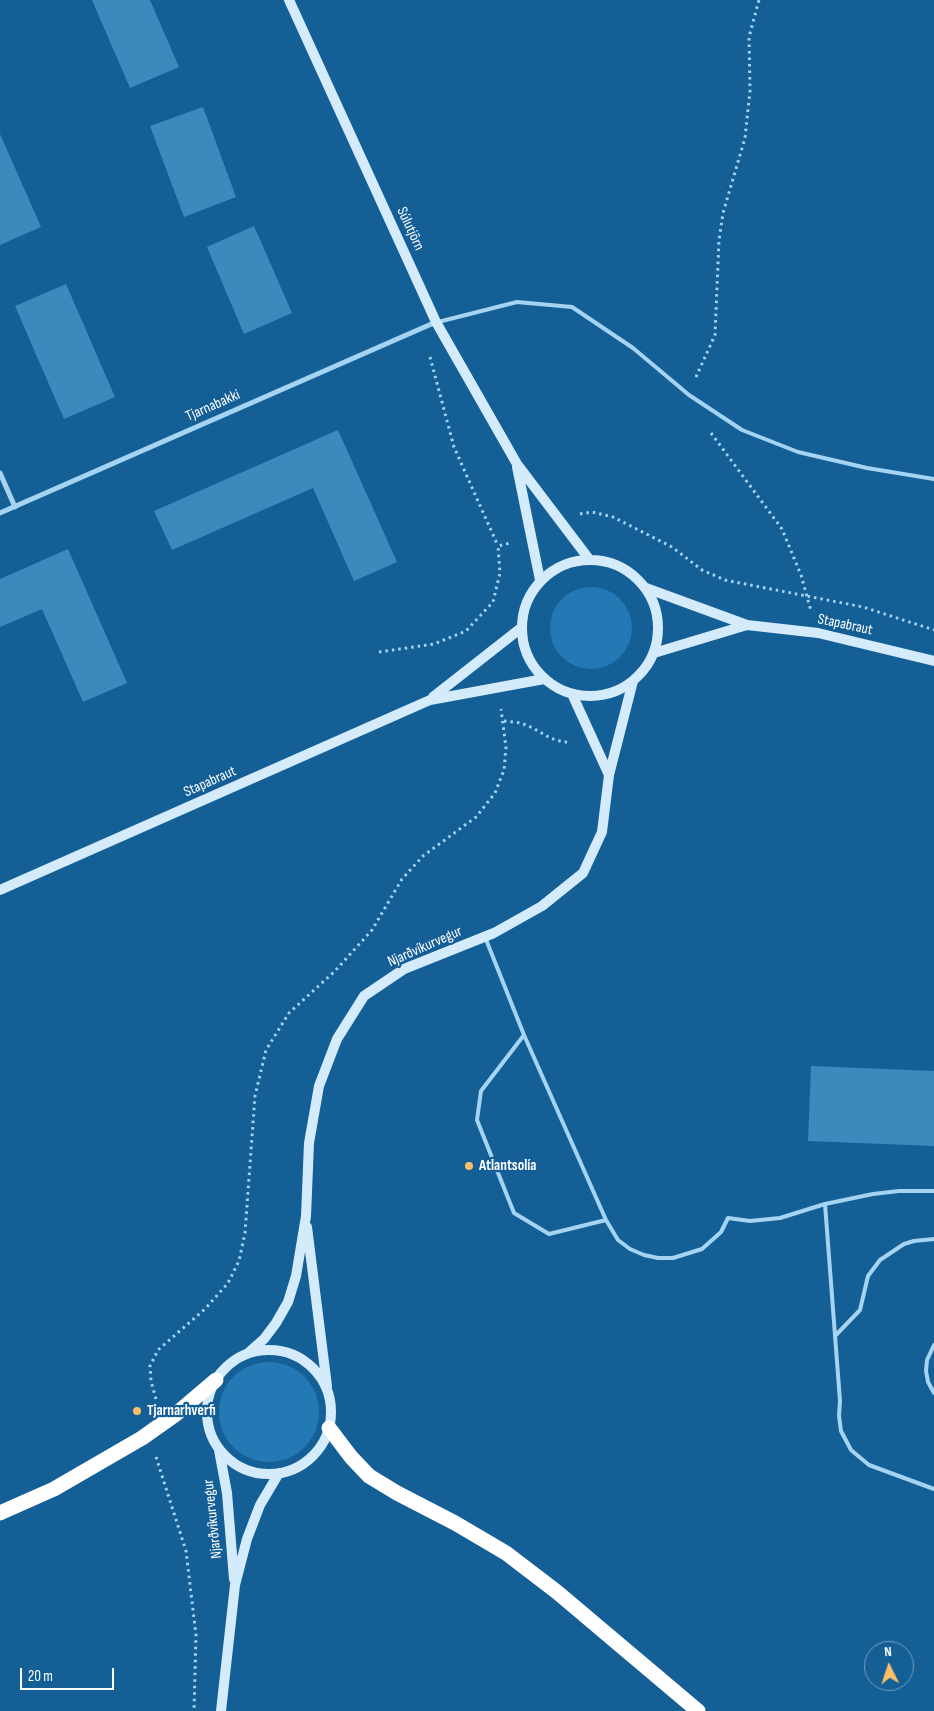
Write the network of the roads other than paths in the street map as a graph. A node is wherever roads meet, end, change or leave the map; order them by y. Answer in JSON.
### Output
{"nodes":[{"id":1,"x":289,"y":0,"type":"edge"},
{"id":2,"x":436,"y":322,"type":"junction"},
{"id":3,"x":517,"y":464,"type":"junction"},
{"id":4,"x":0,"y":473,"type":"edge"},
{"id":5,"x":934,"y":479,"type":"edge"},
{"id":6,"x":15,"y":507,"type":"junction"},
{"id":7,"x":0,"y":513,"type":"edge"},
{"id":8,"x":589,"y":559,"type":"junction"},
{"id":9,"x":540,"y":580,"type":"junction"},
{"id":10,"x":646,"y":588,"type":"junction"},
{"id":11,"x":747,"y":625,"type":"junction"},
{"id":12,"x":521,"y":628,"type":"junction"},
{"id":13,"x":654,"y":652,"type":"junction"},
{"id":14,"x":934,"y":661,"type":"edge"},
{"id":15,"x":544,"y":678,"type":"junction"},
{"id":16,"x":633,"y":681,"type":"junction"},
{"id":17,"x":572,"y":694,"type":"junction"},
{"id":18,"x":430,"y":700,"type":"junction"},
{"id":19,"x":609,"y":775,"type":"junction"},
{"id":20,"x":0,"y":890,"type":"edge"},
{"id":21,"x":485,"y":937,"type":"junction"},
{"id":22,"x":524,"y":1036,"type":"junction"},
{"id":23,"x":934,"y":1191,"type":"edge"},
{"id":24,"x":825,"y":1204,"type":"junction"},
{"id":25,"x":306,"y":1216,"type":"junction"},
{"id":26,"x":606,"y":1220,"type":"junction"},
{"id":27,"x":934,"y":1239,"type":"edge"},
{"id":28,"x":836,"y":1336,"type":"junction"},
{"id":29,"x":934,"y":1345,"type":"edge"},
{"id":30,"x":247,"y":1354,"type":"junction"},
{"id":31,"x":216,"y":1380,"type":"junction"},
{"id":32,"x":934,"y":1393,"type":"edge"},
{"id":33,"x":328,"y":1395,"type":"junction"},
{"id":34,"x":329,"y":1428,"type":"junction"},
{"id":35,"x":219,"y":1450,"type":"junction"},
{"id":36,"x":279,"y":1474,"type":"junction"},
{"id":37,"x":934,"y":1489,"type":"edge"},
{"id":38,"x":0,"y":1513,"type":"edge"},
{"id":39,"x":235,"y":1585,"type":"junction"},
{"id":40,"x":221,"y":1711,"type":"edge"},
{"id":41,"x":698,"y":1711,"type":"edge"}],
"edges":[{"from":1,"to":2,"type":"street","name":"Súlutjörn"},
{"from":2,"to":3,"type":"street","name":"Súlutjörn"},
{"from":2,"to":5,"type":"lane"},
{"from":2,"to":6,"type":"street","name":"Tjarnabakki"},
{"from":3,"to":8,"type":"street","name":"Súlutjörn"},
{"from":3,"to":9,"type":"street","name":"Súlutjörn"},
{"from":4,"to":6,"type":"street"},
{"from":6,"to":7,"type":"street","name":"Tjarnabakki"},
{"from":8,"to":9,"type":"street","name":"Stapabraut"},
{"from":8,"to":10,"type":"street","name":"Stapabraut"},
{"from":9,"to":12,"type":"street","name":"Stapabraut"},
{"from":10,"to":11,"type":"street","name":"Stapabraut"},
{"from":10,"to":13,"type":"street","name":"Stapabraut"},
{"from":11,"to":13,"type":"street","name":"Stapabraut"},
{"from":11,"to":14,"type":"street","name":"Stapabraut"},
{"from":12,"to":15,"type":"street","name":"Stapabraut"},
{"from":12,"to":18,"type":"street","name":"Stapabraut"},
{"from":13,"to":16,"type":"street","name":"Stapabraut"},
{"from":15,"to":17,"type":"street","name":"Stapabraut"},
{"from":15,"to":18,"type":"street","name":"Stapabraut"},
{"from":16,"to":17,"type":"street","name":"Stapabraut"},
{"from":16,"to":19,"type":"street","name":"Njarðvíkurvegur"},
{"from":17,"to":19,"type":"street"},
{"from":18,"to":20,"type":"street","name":"Stapabraut"},
{"from":19,"to":21,"type":"street","name":"Njarðvíkurvegur"},
{"from":21,"to":22,"type":"lane"},
{"from":21,"to":25,"type":"street","name":"Njarðvíkurvegur"},
{"from":22,"to":26,"type":"lane"},
{"from":22,"to":26,"type":"lane"},
{"from":23,"to":24,"type":"lane"},
{"from":24,"to":26,"type":"lane"},
{"from":24,"to":28,"type":"lane"},
{"from":25,"to":30,"type":"street","name":"Njarðvíkurvegur"},
{"from":25,"to":33,"type":"street","name":"Njarðvíkurvegur"},
{"from":27,"to":28,"type":"lane"},
{"from":28,"to":37,"type":"lane"},
{"from":29,"to":32,"type":"lane"},
{"from":30,"to":31,"type":"street","name":"Njarðvíkurvegur"},
{"from":30,"to":33,"type":"street","name":"Njarðvíkurvegur"},
{"from":31,"to":35,"type":"street","name":"Njarðvíkurvegur"},
{"from":31,"to":38,"type":"highway"},
{"from":33,"to":34,"type":"street","name":"Njarðvíkurvegur"},
{"from":34,"to":36,"type":"street","name":"Njarðvíkurvegur"},
{"from":34,"to":41,"type":"highway"},
{"from":35,"to":36,"type":"street","name":"Njarðvíkurvegur"},
{"from":35,"to":39,"type":"street","name":"Njarðvíkurvegur"},
{"from":36,"to":39,"type":"street","name":"Njarðvíkurvegur"},
{"from":39,"to":40,"type":"street","name":"Njarðvíkurvegur"}]}
